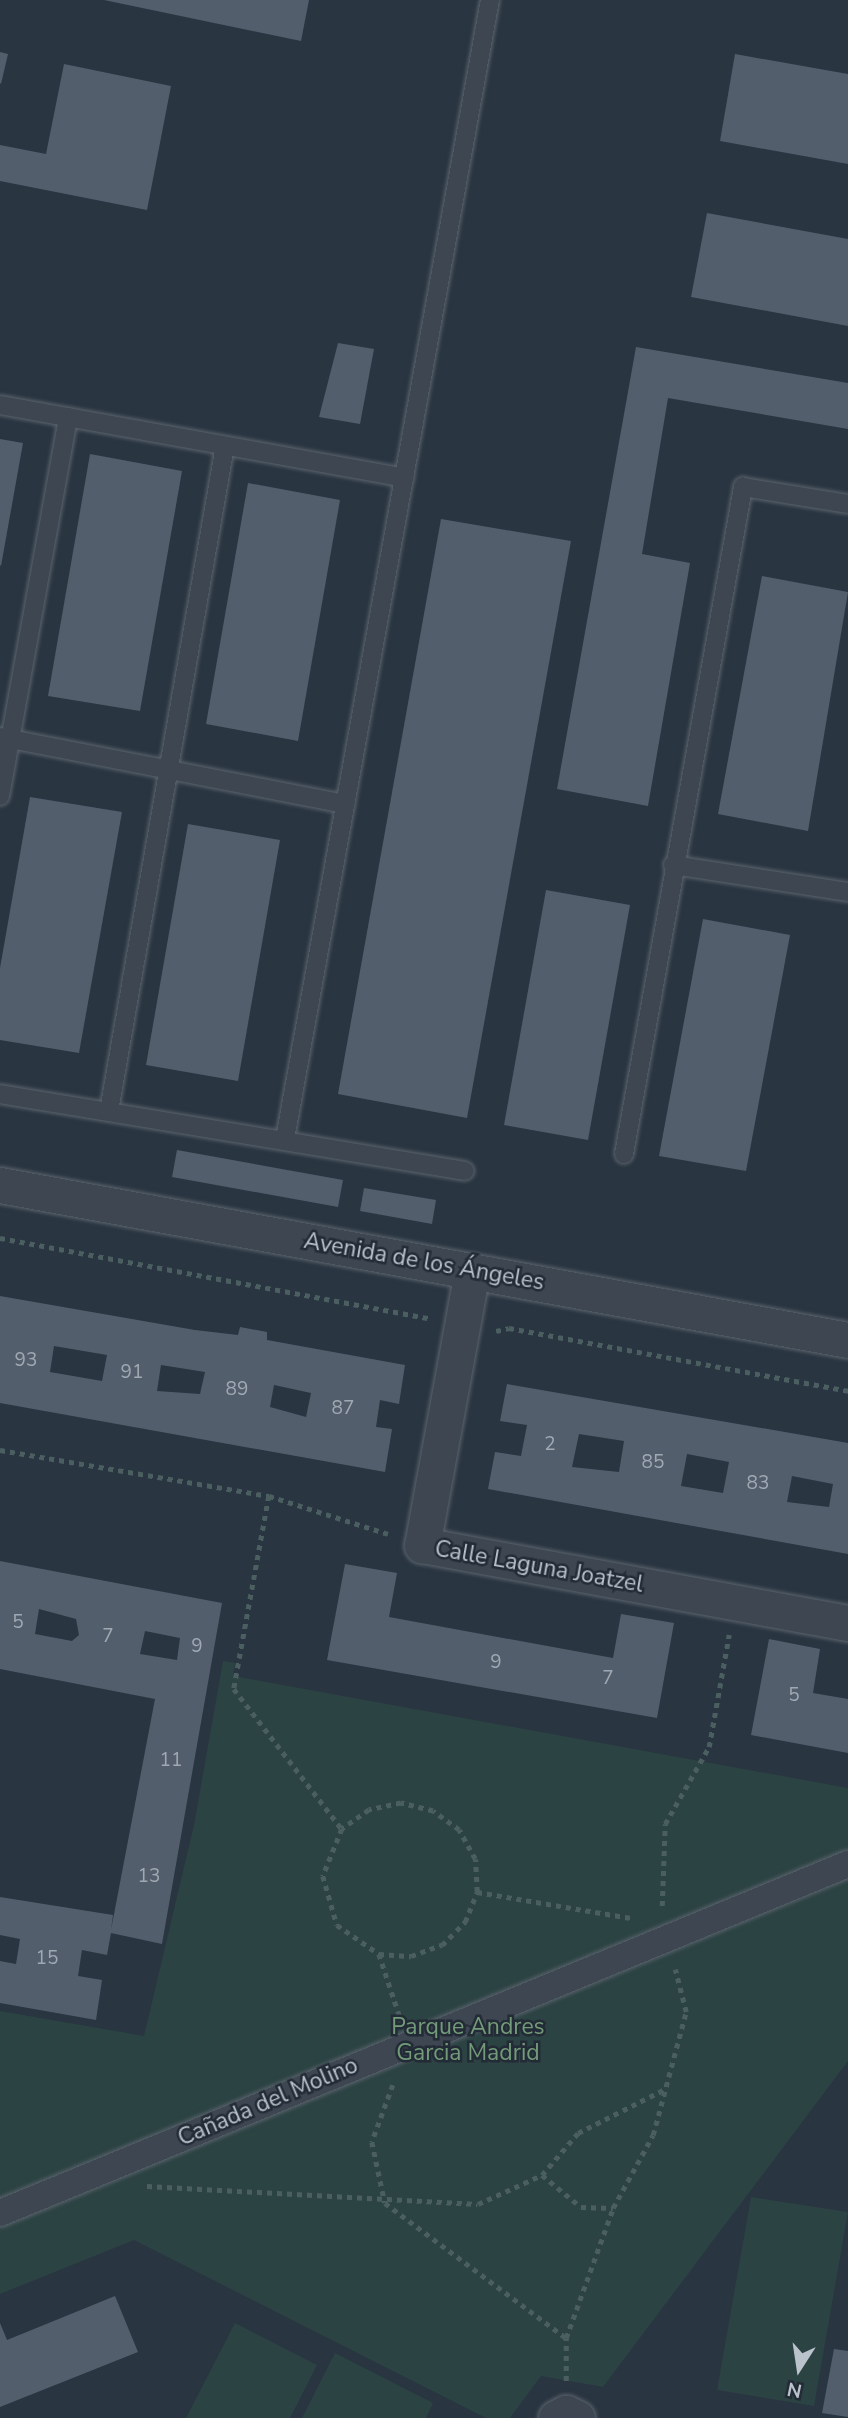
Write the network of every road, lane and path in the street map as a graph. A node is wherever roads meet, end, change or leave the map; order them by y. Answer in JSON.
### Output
{"nodes":[{"id":1,"x":490,"y":0,"type":"edge"},
{"id":2,"x":0,"y":405,"type":"edge"},
{"id":3,"x":68,"y":417,"type":"junction"},
{"id":4,"x":225,"y":446,"type":"junction"},
{"id":5,"x":404,"y":478,"type":"junction"},
{"id":6,"x":848,"y":504,"type":"edge"},
{"id":7,"x":5,"y":738,"type":"edge"},
{"id":8,"x":169,"y":770,"type":"junction"},
{"id":9,"x":0,"y":796,"type":"edge"},
{"id":10,"x":346,"y":804,"type":"junction"},
{"id":11,"x":673,"y":865,"type":"junction"},
{"id":12,"x":848,"y":892,"type":"edge"},
{"id":13,"x":0,"y":1094,"type":"edge"},
{"id":14,"x":109,"y":1111,"type":"junction"},
{"id":15,"x":285,"y":1139,"type":"junction"},
{"id":16,"x":624,"y":1154,"type":"dead end"},
{"id":17,"x":466,"y":1171,"type":"dead end"},
{"id":18,"x":0,"y":1185,"type":"edge"},
{"id":19,"x":0,"y":1238,"type":"edge"},
{"id":20,"x":472,"y":1271,"type":"junction"},
{"id":21,"x":463,"y":1325,"type":"junction"},
{"id":22,"x":848,"y":1340,"type":"edge"},
{"id":23,"x":848,"y":1391,"type":"edge"},
{"id":24,"x":0,"y":1450,"type":"edge"},
{"id":25,"x":269,"y":1496,"type":"junction"},
{"id":26,"x":422,"y":1545,"type":"junction"},
{"id":27,"x":735,"y":1603,"type":"junction"},
{"id":28,"x":848,"y":1623,"type":"edge"},
{"id":29,"x":342,"y":1829,"type":"junction"},
{"id":30,"x":848,"y":1864,"type":"edge"},
{"id":31,"x":477,"y":1892,"type":"junction"},
{"id":32,"x":664,"y":1929,"type":"junction"},
{"id":33,"x":379,"y":1954,"type":"junction"},
{"id":34,"x":408,"y":2043,"type":"junction"},
{"id":35,"x":665,"y":2090,"type":"junction"},
{"id":36,"x":96,"y":2174,"type":"junction"},
{"id":37,"x":542,"y":2175,"type":"junction"},
{"id":38,"x":385,"y":2203,"type":"junction"},
{"id":39,"x":613,"y":2208,"type":"junction"},
{"id":40,"x":0,"y":2213,"type":"edge"},
{"id":41,"x":566,"y":2338,"type":"junction"},
{"id":42,"x":567,"y":2416,"type":"edge"}],
"edges":[{"from":1,"to":5,"type":"lane"},
{"from":2,"to":3,"type":"lane"},
{"from":3,"to":4,"type":"lane"},
{"from":3,"to":7,"type":"lane"},
{"from":4,"to":5,"type":"lane"},
{"from":4,"to":8,"type":"lane"},
{"from":5,"to":10,"type":"lane"},
{"from":6,"to":11,"type":"lane"},
{"from":7,"to":8,"type":"lane"},
{"from":7,"to":9,"type":"lane"},
{"from":8,"to":10,"type":"lane"},
{"from":8,"to":14,"type":"lane"},
{"from":10,"to":15,"type":"lane"},
{"from":11,"to":12,"type":"lane"},
{"from":11,"to":16,"type":"lane"},
{"from":13,"to":14,"type":"lane"},
{"from":14,"to":15,"type":"lane"},
{"from":15,"to":17,"type":"lane"},
{"from":18,"to":20,"type":"street","name":"Avenida de los Ángeles"},
{"from":19,"to":21,"type":"path"},
{"from":20,"to":21,"type":"street","name":"Calle Laguna Joatzel"},
{"from":20,"to":22,"type":"street","name":"Avenida de los Ángeles"},
{"from":21,"to":23,"type":"path"},
{"from":21,"to":26,"type":"street","name":"Calle Laguna Joatzel"},
{"from":24,"to":25,"type":"path"},
{"from":25,"to":26,"type":"path"},
{"from":25,"to":29,"type":"path"},
{"from":26,"to":27,"type":"street","name":"Calle Laguna Joatzel"},
{"from":27,"to":28,"type":"street","name":"Calle Laguna Joatzel"},
{"from":27,"to":32,"type":"path"},
{"from":29,"to":31,"type":"path"},
{"from":29,"to":33,"type":"path"},
{"from":30,"to":32,"type":"street","name":"Cañada del Molino"},
{"from":31,"to":32,"type":"path"},
{"from":31,"to":33,"type":"path"},
{"from":32,"to":34,"type":"street","name":"Cañada del Molino"},
{"from":32,"to":35,"type":"path"},
{"from":33,"to":34,"type":"path"},
{"from":34,"to":36,"type":"street","name":"Cañada del Molino"},
{"from":34,"to":38,"type":"path"},
{"from":35,"to":37,"type":"path"},
{"from":35,"to":39,"type":"path"},
{"from":36,"to":38,"type":"path"},
{"from":36,"to":40,"type":"street","name":"Cañada del Molino"},
{"from":37,"to":38,"type":"path"},
{"from":37,"to":39,"type":"path"},
{"from":38,"to":41,"type":"path"},
{"from":39,"to":41,"type":"path"},
{"from":41,"to":42,"type":"path"}]}
